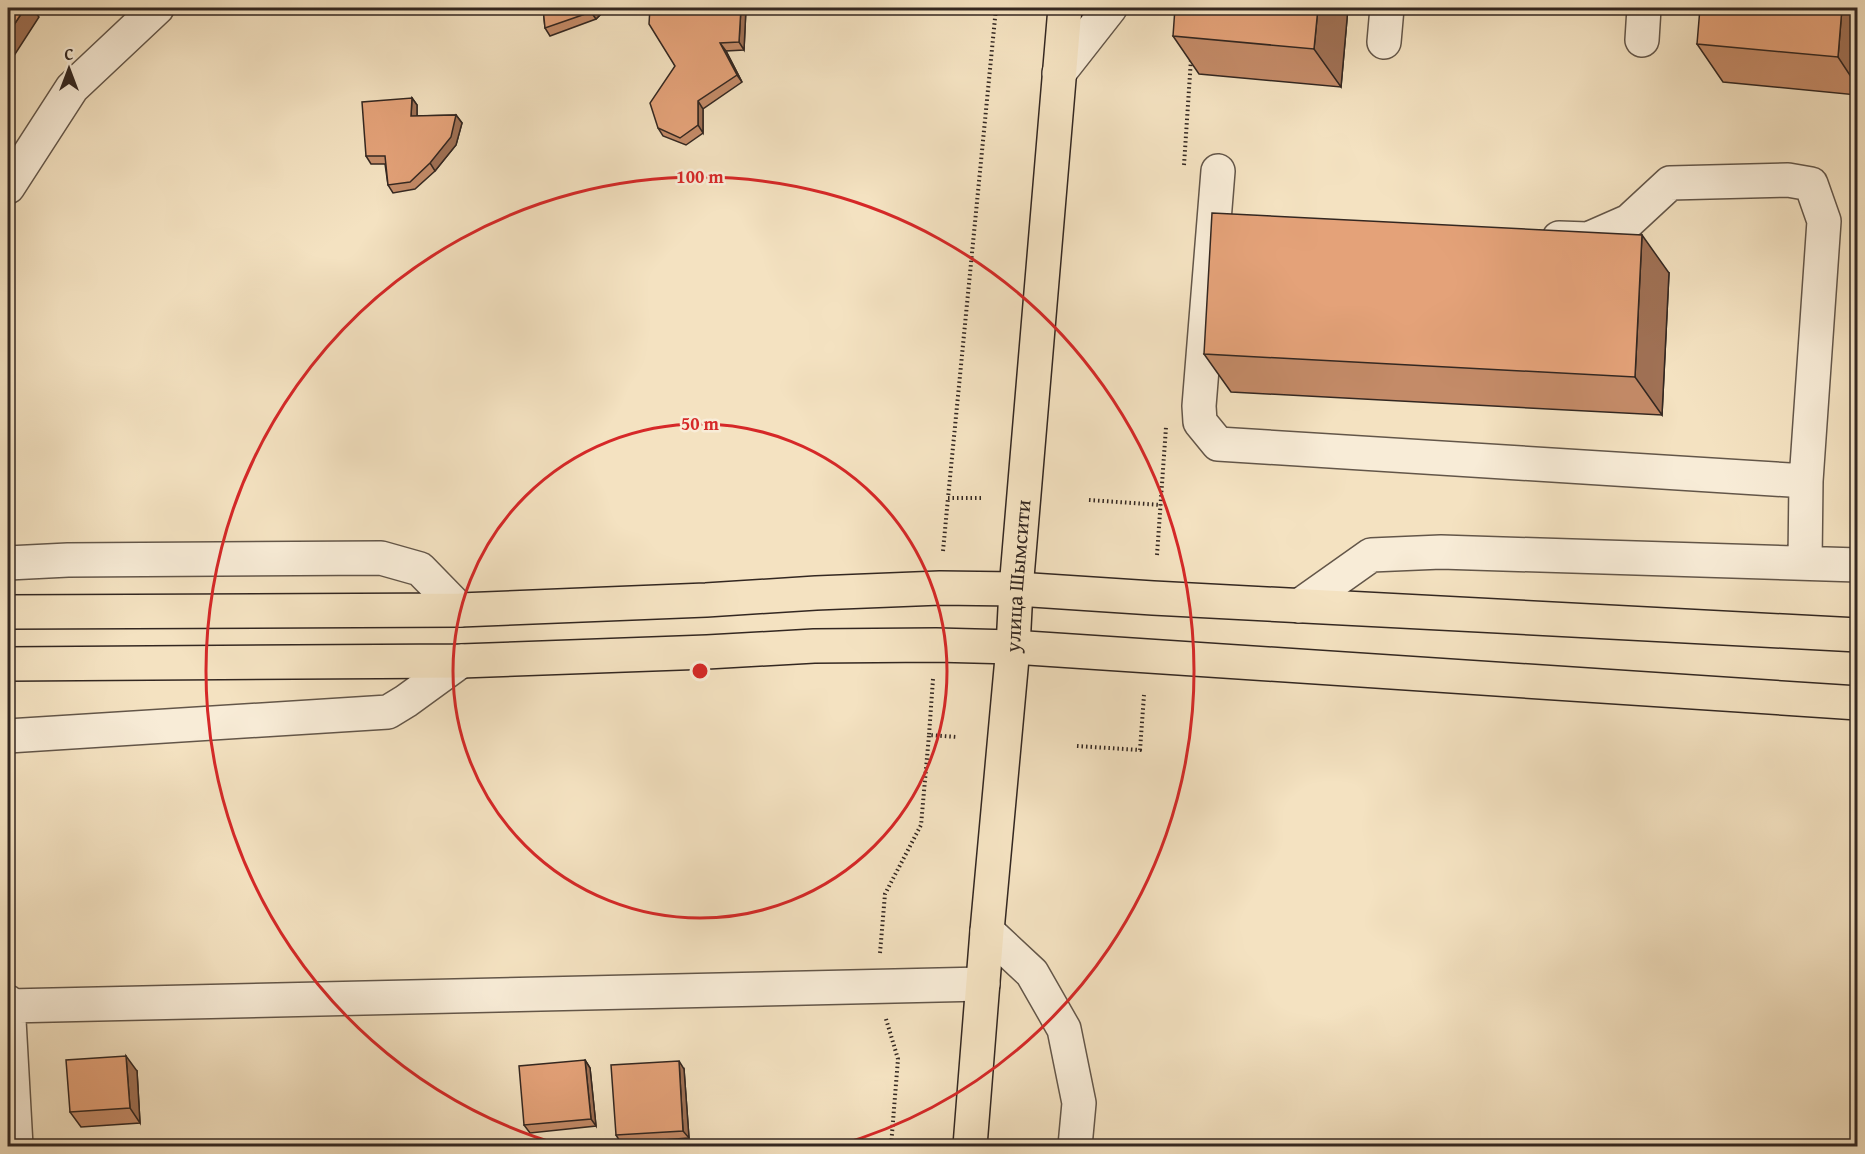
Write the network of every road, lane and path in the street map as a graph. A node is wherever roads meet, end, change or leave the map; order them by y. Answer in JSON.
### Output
{"nodes":[{"id":1,"x":157,"y":8,"type":"edge"},
{"id":2,"x":996,"y":8,"type":"edge"},
{"id":3,"x":1065,"y":8,"type":"edge"},
{"id":4,"x":1110,"y":8,"type":"edge"},
{"id":5,"x":1387,"y":8,"type":"edge"},
{"id":6,"x":1644,"y":8,"type":"edge"},
{"id":7,"x":1642,"y":40,"type":"dead end"},
{"id":8,"x":1384,"y":42,"type":"dead end"},
{"id":9,"x":1059,"y":73,"type":"junction"},
{"id":10,"x":1218,"y":171,"type":"dead end"},
{"id":11,"x":8,"y":187,"type":"edge"},
{"id":12,"x":1530,"y":237,"type":"edge"},
{"id":13,"x":1806,"y":481,"type":"junction"},
{"id":14,"x":948,"y":498,"type":"junction"},
{"id":15,"x":981,"y":498,"type":"dead end"},
{"id":16,"x":1089,"y":500,"type":"dead end"},
{"id":17,"x":1161,"y":505,"type":"dead end"},
{"id":18,"x":943,"y":551,"type":"dead end"},
{"id":19,"x":8,"y":562,"type":"edge"},
{"id":20,"x":1805,"y":562,"type":"junction"},
{"id":21,"x":1857,"y":565,"type":"edge"},
{"id":22,"x":1016,"y":589,"type":"junction"},
{"id":23,"x":1299,"y":606,"type":"junction"},
{"id":24,"x":460,"y":609,"type":"junction"},
{"id":25,"x":8,"y":612,"type":"edge"},
{"id":26,"x":1857,"y":634,"type":"edge"},
{"id":27,"x":1013,"y":647,"type":"junction"},
{"id":28,"x":461,"y":661,"type":"junction"},
{"id":29,"x":8,"y":664,"type":"edge"},
{"id":30,"x":933,"y":679,"type":"dead end"},
{"id":31,"x":1144,"y":695,"type":"dead end"},
{"id":32,"x":1857,"y":703,"type":"edge"},
{"id":33,"x":929,"y":735,"type":"junction"},
{"id":34,"x":8,"y":736,"type":"edge"},
{"id":35,"x":957,"y":737,"type":"dead end"},
{"id":36,"x":1077,"y":746,"type":"dead end"},
{"id":37,"x":987,"y":931,"type":"junction"},
{"id":38,"x":983,"y":984,"type":"junction"},
{"id":39,"x":877,"y":987,"type":"junction"},
{"id":40,"x":8,"y":1005,"type":"edge"},
{"id":41,"x":15,"y":1146,"type":"edge"},
{"id":42,"x":891,"y":1146,"type":"edge"},
{"id":43,"x":970,"y":1146,"type":"edge"},
{"id":44,"x":1075,"y":1146,"type":"edge"}],
"edges":[{"from":1,"to":11,"type":"street"},
{"from":2,"to":14,"type":"path"},
{"from":3,"to":9,"type":"main road","name":"улица Шымсити"},
{"from":4,"to":9,"type":"street"},
{"from":5,"to":8,"type":"street"},
{"from":6,"to":7,"type":"street"},
{"from":9,"to":22,"type":"main road","name":"улица Шымсити"},
{"from":10,"to":13,"type":"street"},
{"from":12,"to":13,"type":"street"},
{"from":13,"to":20,"type":"street"},
{"from":14,"to":15,"type":"path"},
{"from":14,"to":18,"type":"path"},
{"from":16,"to":17,"type":"path"},
{"from":19,"to":24,"type":"street"},
{"from":20,"to":21,"type":"street"},
{"from":20,"to":23,"type":"street"},
{"from":22,"to":23,"type":"main road"},
{"from":22,"to":24,"type":"main road"},
{"from":22,"to":27,"type":"main road","name":"улица Шымсити"},
{"from":23,"to":26,"type":"main road"},
{"from":24,"to":25,"type":"main road"},
{"from":27,"to":28,"type":"main road"},
{"from":27,"to":32,"type":"main road"},
{"from":27,"to":37,"type":"main road","name":"улица Шымсити"},
{"from":28,"to":29,"type":"main road"},
{"from":28,"to":34,"type":"street"},
{"from":30,"to":33,"type":"path"},
{"from":31,"to":36,"type":"path"},
{"from":33,"to":35,"type":"path"},
{"from":33,"to":39,"type":"path"},
{"from":37,"to":38,"type":"main road","name":"улица Шымсити"},
{"from":37,"to":44,"type":"street"},
{"from":38,"to":39,"type":"street"},
{"from":38,"to":43,"type":"main road","name":"улица Шымсити"},
{"from":39,"to":40,"type":"street"},
{"from":39,"to":42,"type":"path"},
{"from":40,"to":41,"type":"street"}]}
